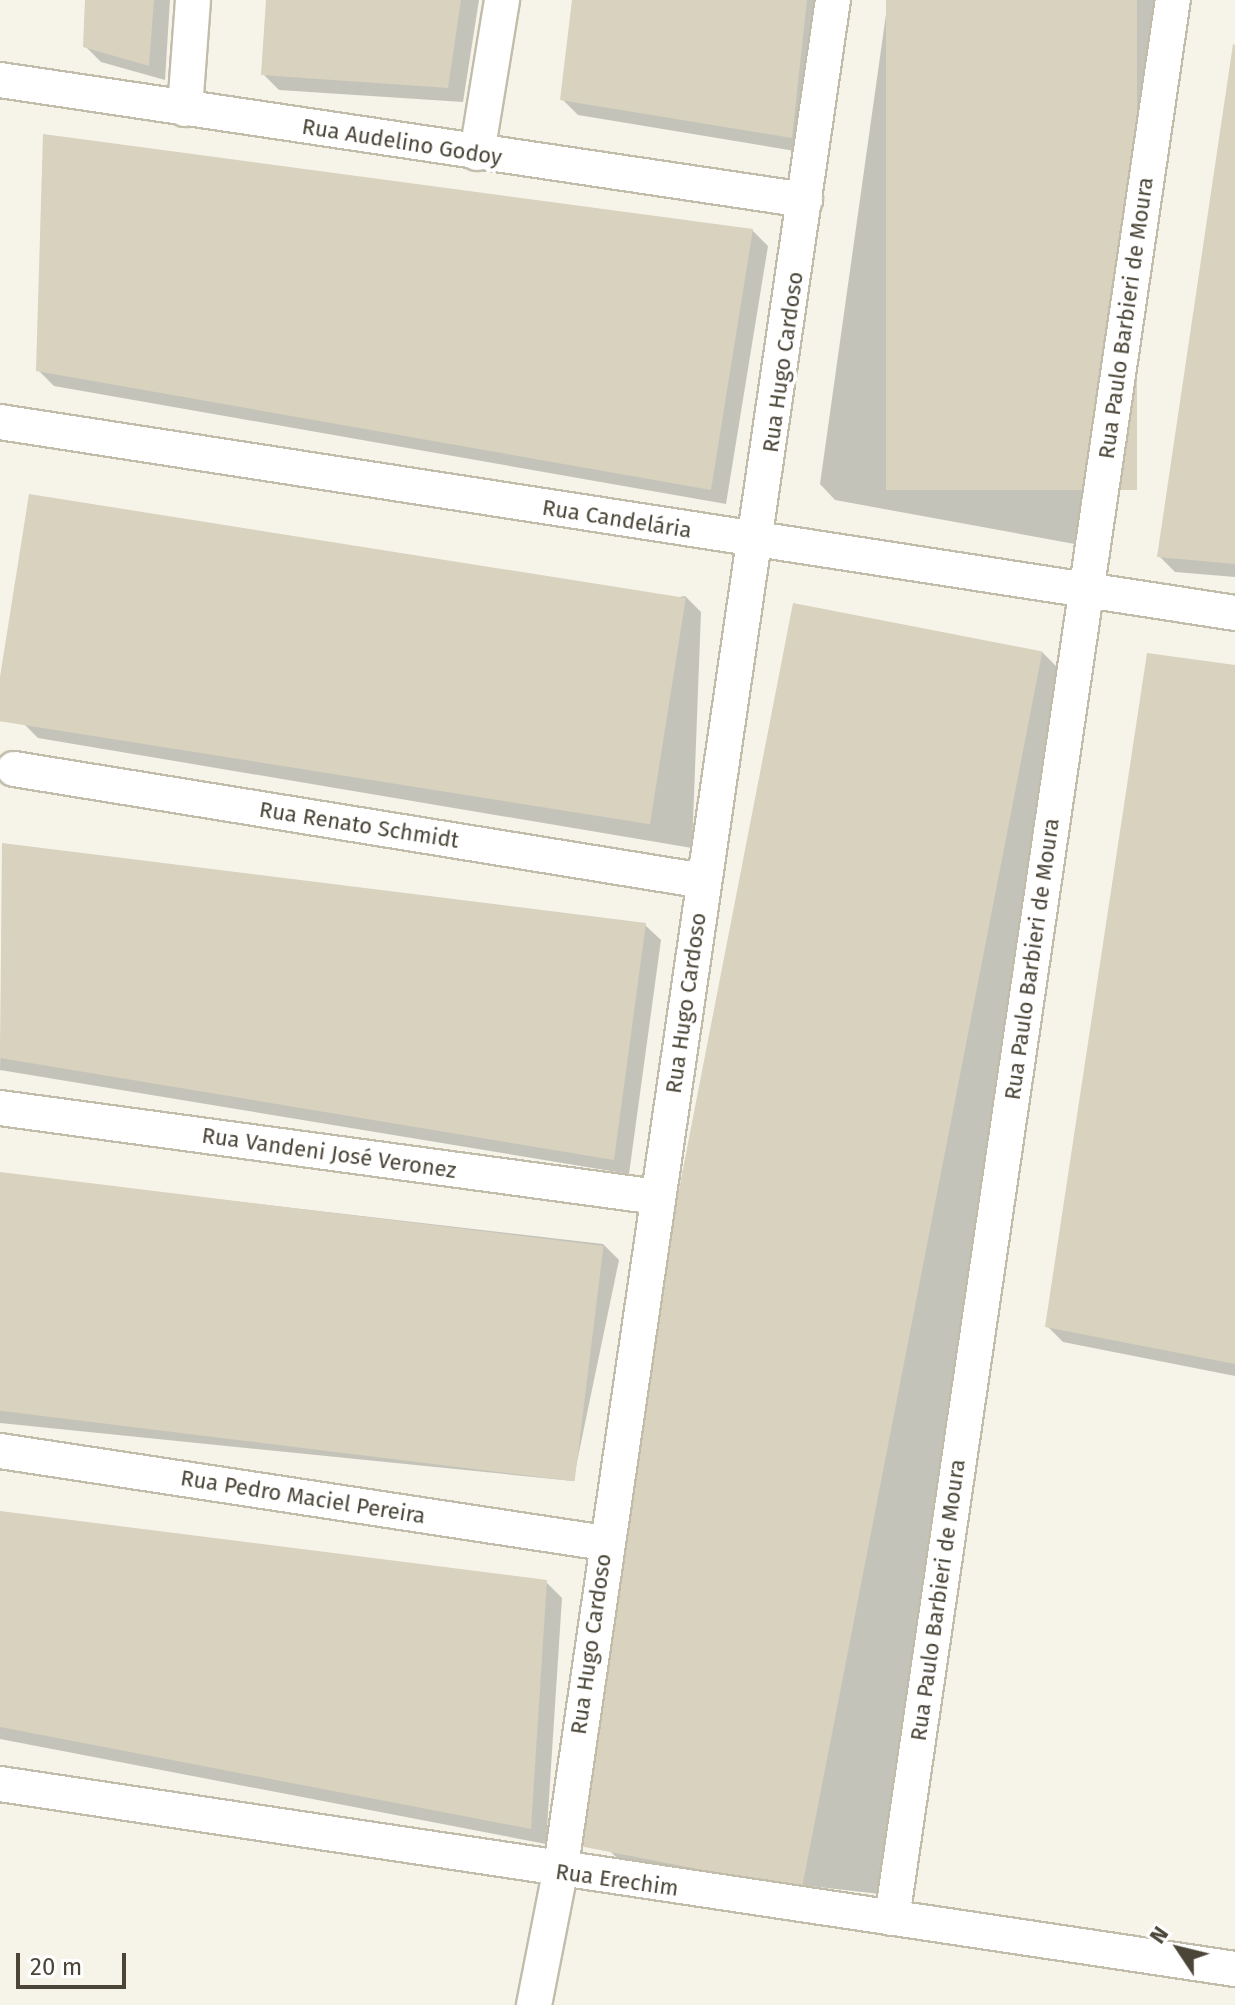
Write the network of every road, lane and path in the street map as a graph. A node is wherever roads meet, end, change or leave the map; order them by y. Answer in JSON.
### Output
{"nodes":[{"id":1,"x":193,"y":0,"type":"edge"},
{"id":2,"x":502,"y":0,"type":"edge"},
{"id":3,"x":833,"y":0,"type":"edge"},
{"id":4,"x":1173,"y":0,"type":"edge"},
{"id":5,"x":0,"y":80,"type":"edge"},
{"id":6,"x":185,"y":109,"type":"junction"},
{"id":7,"x":477,"y":153,"type":"junction"},
{"id":8,"x":805,"y":200,"type":"junction"},
{"id":9,"x":0,"y":422,"type":"edge"},
{"id":10,"x":758,"y":541,"type":"junction"},
{"id":11,"x":1086,"y":588,"type":"junction"},
{"id":12,"x":1235,"y":613,"type":"edge"},
{"id":13,"x":14,"y":769,"type":"dead end"},
{"id":14,"x":704,"y":881,"type":"junction"},
{"id":15,"x":0,"y":1108,"type":"edge"},
{"id":16,"x":657,"y":1197,"type":"junction"},
{"id":17,"x":0,"y":1451,"type":"edge"},
{"id":18,"x":605,"y":1543,"type":"junction"},
{"id":19,"x":0,"y":1784,"type":"edge"},
{"id":20,"x":560,"y":1873,"type":"junction"},
{"id":21,"x":892,"y":1918,"type":"junction"},
{"id":22,"x":1235,"y":1969,"type":"edge"},
{"id":23,"x":534,"y":2005,"type":"edge"}],
"edges":[{"from":1,"to":6,"type":"street"},
{"from":2,"to":7,"type":"street"},
{"from":3,"to":8,"type":"street","name":"Rua Hugo Cardoso"},
{"from":4,"to":11,"type":"street","name":"Rua Paulo Barbieri de Moura"},
{"from":5,"to":6,"type":"street","name":"Rua Audelino Godoy"},
{"from":6,"to":7,"type":"street","name":"Rua Audelino Godoy"},
{"from":7,"to":8,"type":"street","name":"Rua Audelino Godoy"},
{"from":8,"to":10,"type":"street","name":"Rua Hugo Cardoso"},
{"from":9,"to":10,"type":"street","name":"Rua Candelária"},
{"from":10,"to":11,"type":"street","name":"Rua Candelária"},
{"from":10,"to":14,"type":"street","name":"Rua Hugo Cardoso"},
{"from":11,"to":12,"type":"street","name":"Rua Candelária"},
{"from":11,"to":21,"type":"street","name":"Rua Paulo Barbieri de Moura"},
{"from":13,"to":14,"type":"street","name":"Rua Renato Schmidt"},
{"from":14,"to":16,"type":"street","name":"Rua Hugo Cardoso"},
{"from":15,"to":16,"type":"street","name":"Rua Vandeni José Veronez"},
{"from":16,"to":18,"type":"street","name":"Rua Hugo Cardoso"},
{"from":17,"to":18,"type":"street","name":"Rua Pedro Maciel Pereira"},
{"from":18,"to":20,"type":"street","name":"Rua Hugo Cardoso"},
{"from":19,"to":20,"type":"street","name":"Rua Erechim"},
{"from":20,"to":21,"type":"street","name":"Rua Erechim"},
{"from":20,"to":23,"type":"street","name":"Rua Hugo Cardoso"},
{"from":21,"to":22,"type":"street","name":"Rua Erechim"}]}
